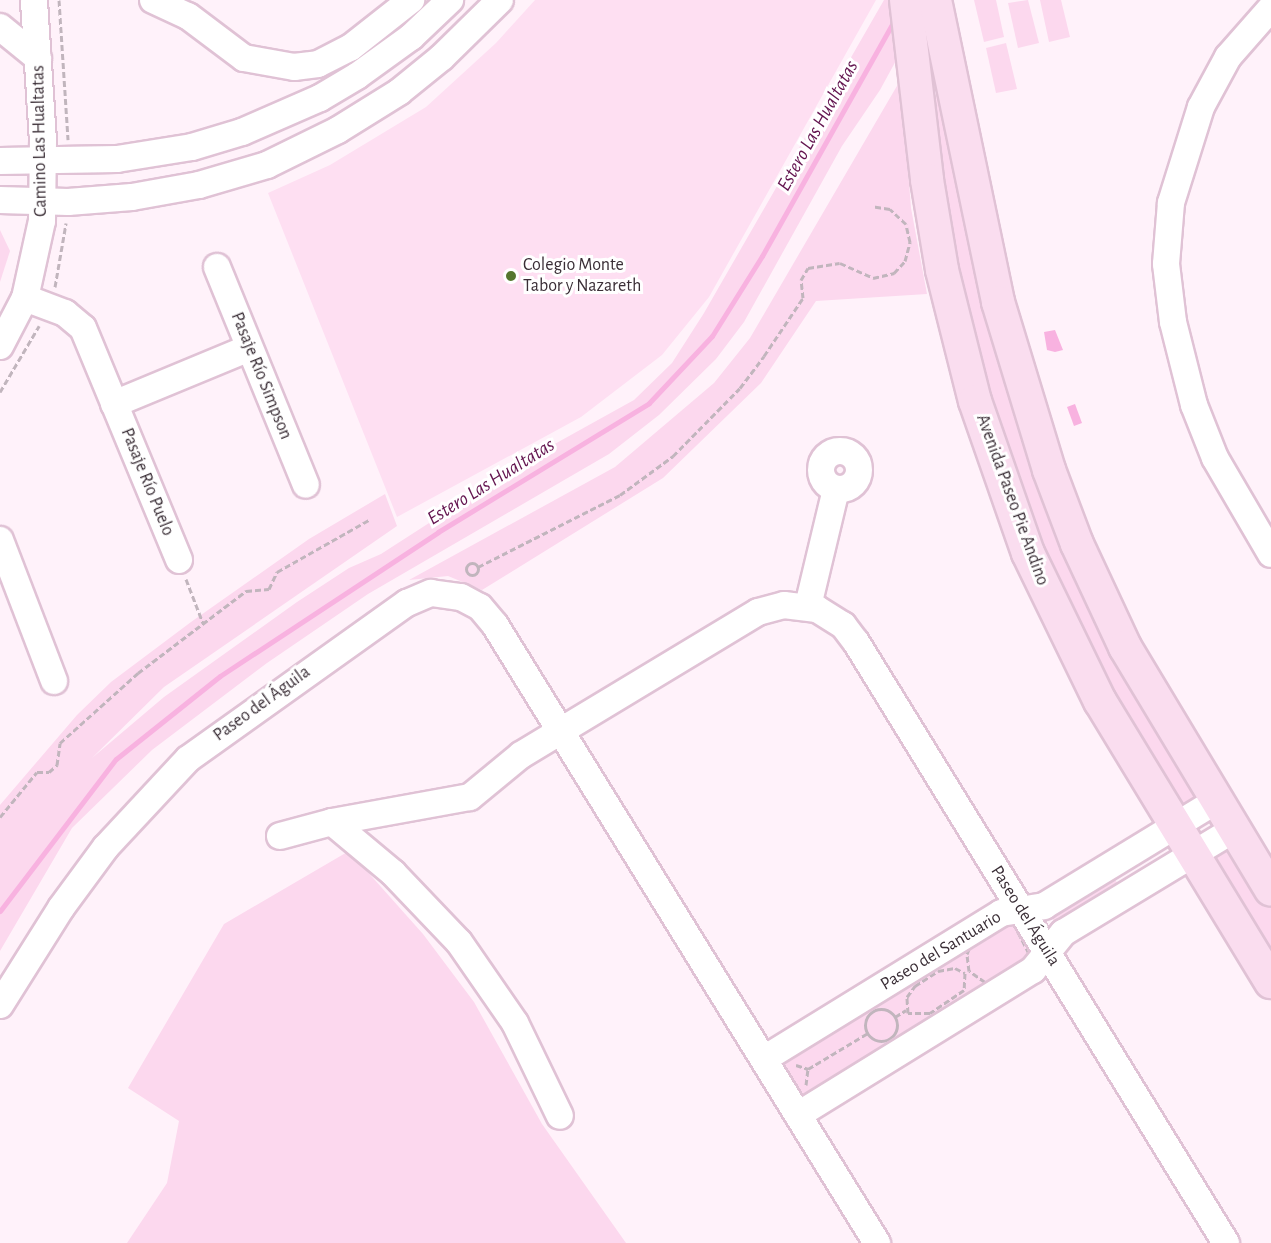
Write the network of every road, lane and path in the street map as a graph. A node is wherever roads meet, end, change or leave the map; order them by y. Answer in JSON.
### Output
{"nodes":[{"id":1,"x":34,"y":0,"type":"edge"},
{"id":2,"x":59,"y":0,"type":"edge"},
{"id":3,"x":153,"y":0,"type":"edge"},
{"id":4,"x":411,"y":0,"type":"edge"},
{"id":5,"x":450,"y":0,"type":"edge"},
{"id":6,"x":500,"y":0,"type":"edge"},
{"id":7,"x":906,"y":0,"type":"edge"},
{"id":8,"x":1271,"y":8,"type":"edge"},
{"id":9,"x":937,"y":10,"type":"edge"},
{"id":10,"x":0,"y":27,"type":"edge"},
{"id":11,"x":38,"y":58,"type":"junction"},
{"id":12,"x":77,"y":144,"type":"dead end"},
{"id":13,"x":0,"y":160,"type":"edge"},
{"id":14,"x":44,"y":163,"type":"junction"},
{"id":15,"x":0,"y":200,"type":"edge"},
{"id":16,"x":44,"y":202,"type":"junction"},
{"id":17,"x":872,"y":206,"type":"dead end"},
{"id":18,"x":217,"y":267,"type":"dead end"},
{"id":19,"x":25,"y":298,"type":"junction"},
{"id":20,"x":0,"y":346,"type":"edge"},
{"id":21,"x":249,"y":348,"type":"junction"},
{"id":22,"x":114,"y":404,"type":"junction"},
{"id":23,"x":306,"y":484,"type":"dead end"},
{"id":24,"x":836,"y":489,"type":"dead end"},
{"id":25,"x":369,"y":520,"type":"dead end"},
{"id":26,"x":0,"y":540,"type":"edge"},
{"id":27,"x":1271,"y":554,"type":"edge"},
{"id":28,"x":179,"y":560,"type":"joint"},
{"id":29,"x":478,"y":567,"type":"junction"},
{"id":30,"x":808,"y":606,"type":"junction"},
{"id":31,"x":203,"y":623,"type":"junction"},
{"id":32,"x":54,"y":681,"type":"dead end"},
{"id":33,"x":561,"y":731,"type":"junction"},
{"id":34,"x":1216,"y":801,"type":"junction"},
{"id":35,"x":0,"y":817,"type":"edge"},
{"id":36,"x":332,"y":822,"type":"junction"},
{"id":37,"x":1176,"y":825,"type":"junction"},
{"id":38,"x":1233,"y":830,"type":"junction"},
{"id":39,"x":280,"y":836,"type":"dead end"},
{"id":40,"x":1193,"y":854,"type":"junction"},
{"id":41,"x":1271,"y":890,"type":"edge"},
{"id":42,"x":1022,"y":911,"type":"junction"},
{"id":43,"x":1048,"y":953,"type":"junction"},
{"id":44,"x":967,"y":972,"type":"junction"},
{"id":45,"x":1271,"y":982,"type":"edge"},
{"id":46,"x":0,"y":1005,"type":"edge"},
{"id":47,"x":907,"y":1010,"type":"junction"},
{"id":48,"x":895,"y":1017,"type":"junction"},
{"id":49,"x":868,"y":1033,"type":"junction"},
{"id":50,"x":764,"y":1059,"type":"junction"},
{"id":51,"x":818,"y":1063,"type":"dead end"},
{"id":52,"x":798,"y":1115,"type":"junction"},
{"id":53,"x":560,"y":1116,"type":"dead end"},
{"id":54,"x":877,"y":1243,"type":"edge"},
{"id":55,"x":1226,"y":1243,"type":"edge"}],
"edges":[{"from":1,"to":11,"type":"street","name":"Camino Las Hualtatas"},
{"from":2,"to":12,"type":"path"},
{"from":3,"to":4,"type":"street"},
{"from":5,"to":14,"type":"street"},
{"from":6,"to":16,"type":"street"},
{"from":7,"to":37,"type":"main road","name":"Avenida Paseo Pie Andino"},
{"from":8,"to":27,"type":"street"},
{"from":9,"to":34,"type":"main road"},
{"from":10,"to":11,"type":"street"},
{"from":11,"to":14,"type":"street","name":"Camino Las Hualtatas"},
{"from":13,"to":14,"type":"street"},
{"from":14,"to":16,"type":"street","name":"Camino Las Hualtatas"},
{"from":15,"to":16,"type":"street"},
{"from":16,"to":19,"type":"street","name":"Camino Las Hualtatas"},
{"from":17,"to":29,"type":"path"},
{"from":18,"to":21,"type":"street","name":"Pasaje Río Simpson"},
{"from":19,"to":20,"type":"street","name":"Camino Las Hualtatas"},
{"from":19,"to":22,"type":"street","name":"Pasaje Río Puelo"},
{"from":21,"to":22,"type":"street"},
{"from":21,"to":23,"type":"street","name":"Pasaje Río Simpson"},
{"from":22,"to":28,"type":"street","name":"Pasaje Río Puelo"},
{"from":24,"to":30,"type":"street"},
{"from":25,"to":31,"type":"path"},
{"from":26,"to":32,"type":"street"},
{"from":28,"to":31,"type":"path"},
{"from":29,"to":29,"type":"path"},
{"from":30,"to":33,"type":"street","name":"Paseo del Águila"},
{"from":30,"to":42,"type":"street","name":"Paseo del Águila"},
{"from":31,"to":35,"type":"path"},
{"from":33,"to":36,"type":"street","name":"Paseo del Águila"},
{"from":33,"to":46,"type":"street","name":"Paseo del Águila"},
{"from":33,"to":50,"type":"street","name":"Paseo del Águila"},
{"from":34,"to":37,"type":"street","name":"Paseo del Santuario"},
{"from":34,"to":38,"type":"main road"},
{"from":36,"to":39,"type":"street","name":"Paseo del Águila"},
{"from":36,"to":53,"type":"street"},
{"from":37,"to":40,"type":"main road","name":"Avenida Paseo Pie Andino"},
{"from":37,"to":42,"type":"street","name":"Paseo del Santuario"},
{"from":38,"to":40,"type":"street"},
{"from":38,"to":41,"type":"main road"},
{"from":40,"to":43,"type":"street"},
{"from":40,"to":45,"type":"main road","name":"Avenida Paseo Pie Andino"},
{"from":42,"to":43,"type":"street","name":"Paseo del Águila"},
{"from":42,"to":50,"type":"street","name":"Paseo del Santuario"},
{"from":43,"to":52,"type":"street"},
{"from":43,"to":55,"type":"street","name":"Paseo del Águila"},
{"from":44,"to":44,"type":"path"},
{"from":44,"to":47,"type":"path"},
{"from":44,"to":47,"type":"path"},
{"from":47,"to":48,"type":"path"},
{"from":48,"to":49,"type":"path"},
{"from":48,"to":49,"type":"path"},
{"from":49,"to":51,"type":"path"},
{"from":50,"to":52,"type":"street","name":"Paseo del Águila"},
{"from":52,"to":54,"type":"street","name":"Paseo del Águila"}]}
